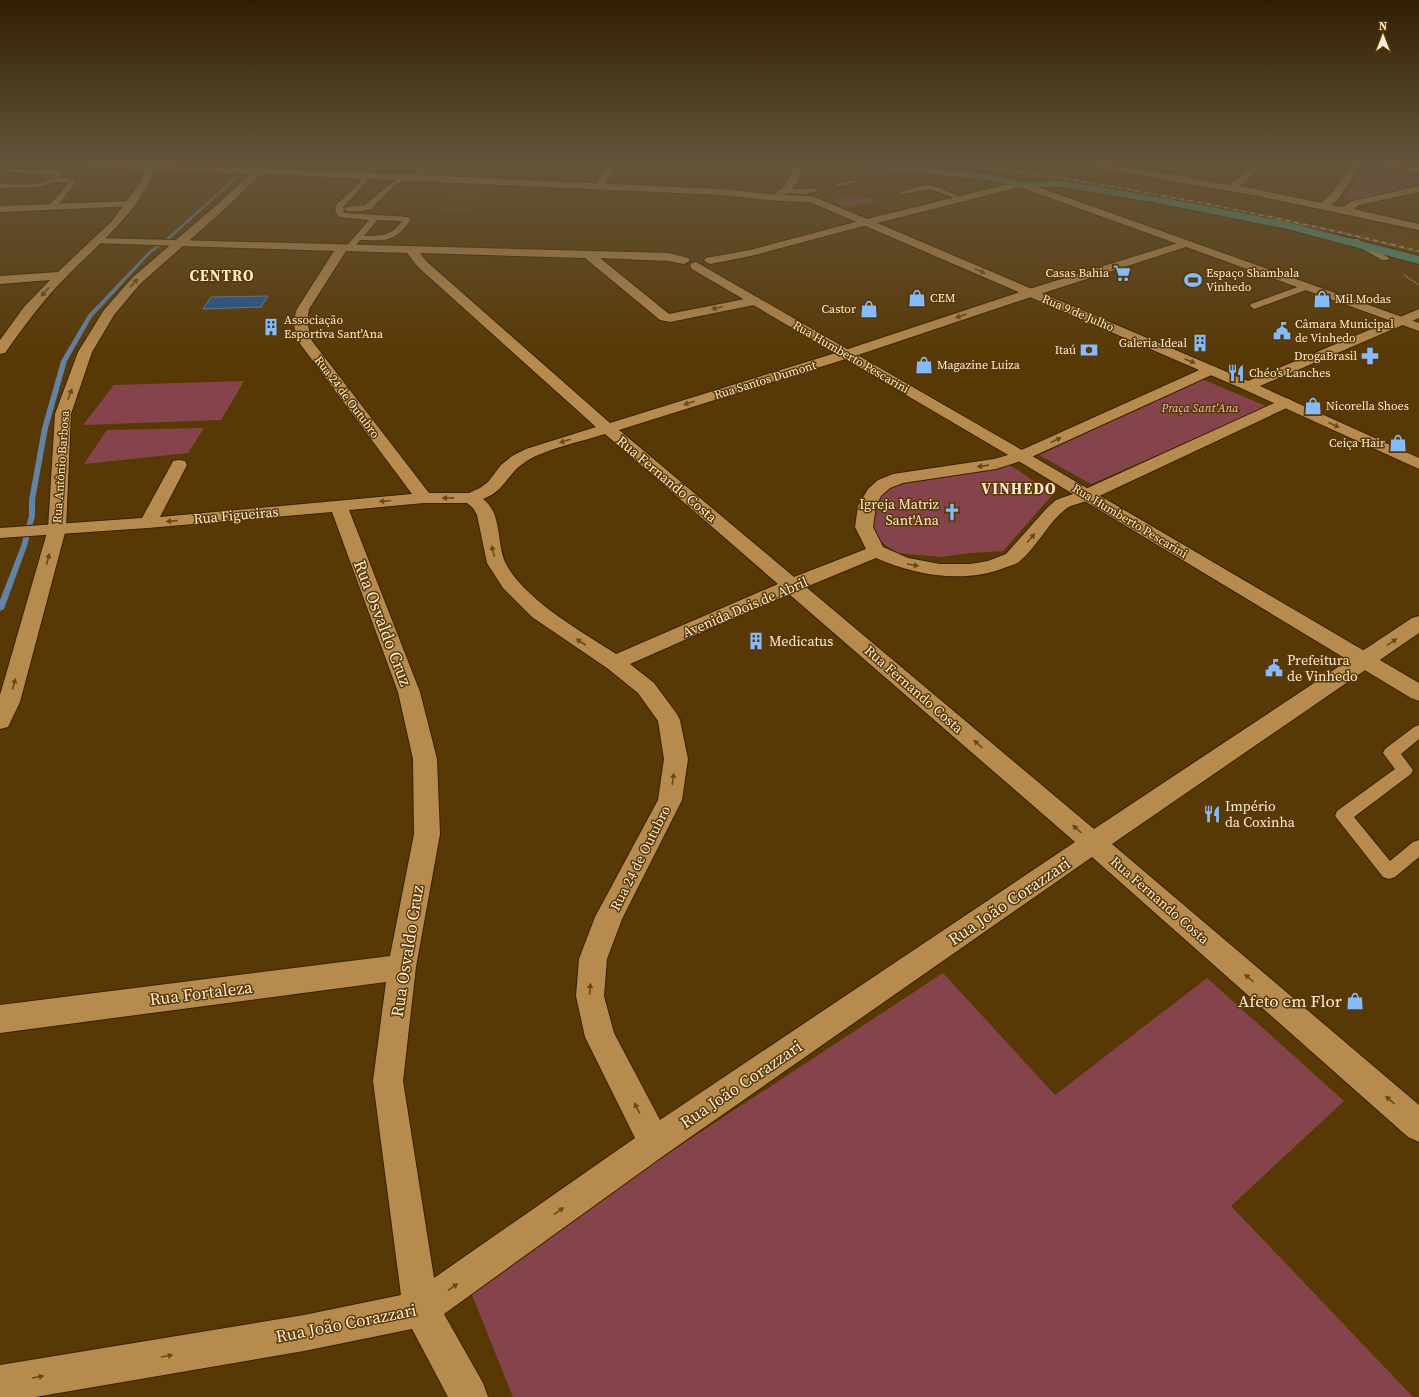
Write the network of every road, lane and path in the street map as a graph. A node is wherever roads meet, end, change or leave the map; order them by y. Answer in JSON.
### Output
{"nodes":[{"id":1,"x":111,"y":228,"type":"edge"},
{"id":2,"x":195,"y":228,"type":"edge"},
{"id":3,"x":367,"y":228,"type":"edge"},
{"id":4,"x":402,"y":228,"type":"edge"},
{"id":5,"x":844,"y":228,"type":"edge"},
{"id":6,"x":882,"y":228,"type":"edge"},
{"id":7,"x":1145,"y":228,"type":"edge"},
{"id":8,"x":1298,"y":228,"type":"edge"},
{"id":9,"x":358,"y":238,"type":"junction"},
{"id":10,"x":98,"y":241,"type":"junction"},
{"id":11,"x":177,"y":243,"type":"junction"},
{"id":12,"x":1185,"y":244,"type":"junction"},
{"id":13,"x":345,"y":248,"type":"junction"},
{"id":14,"x":411,"y":250,"type":"junction"},
{"id":15,"x":589,"y":255,"type":"junction"},
{"id":16,"x":1419,"y":260,"type":"edge"},
{"id":17,"x":690,"y":263,"type":"junction"},
{"id":18,"x":61,"y":275,"type":"junction"},
{"id":19,"x":0,"y":280,"type":"edge"},
{"id":20,"x":1306,"y":287,"type":"junction"},
{"id":21,"x":1030,"y":293,"type":"junction"},
{"id":22,"x":755,"y":300,"type":"junction"},
{"id":23,"x":1254,"y":306,"type":"dead end"},
{"id":24,"x":1413,"y":320,"type":"edge"},
{"id":25,"x":0,"y":350,"type":"edge"},
{"id":26,"x":847,"y":354,"type":"junction"},
{"id":27,"x":1211,"y":370,"type":"junction"},
{"id":28,"x":1248,"y":386,"type":"junction"},
{"id":29,"x":1262,"y":392,"type":"junction"},
{"id":30,"x":1286,"y":403,"type":"junction"},
{"id":31,"x":607,"y":428,"type":"junction"},
{"id":32,"x":1020,"y":456,"type":"junction"},
{"id":33,"x":1419,"y":464,"type":"edge"},
{"id":34,"x":179,"y":465,"type":"dead end"},
{"id":35,"x":1087,"y":495,"type":"junction"},
{"id":36,"x":424,"y":498,"type":"junction"},
{"id":37,"x":471,"y":498,"type":"junction"},
{"id":38,"x":338,"y":505,"type":"junction"},
{"id":39,"x":148,"y":523,"type":"junction"},
{"id":40,"x":56,"y":529,"type":"junction"},
{"id":41,"x":0,"y":533,"type":"edge"},
{"id":42,"x":876,"y":551,"type":"junction"},
{"id":43,"x":793,"y":585,"type":"junction"},
{"id":44,"x":1419,"y":623,"type":"edge"},
{"id":45,"x":1364,"y":661,"type":"junction"},
{"id":46,"x":614,"y":663,"type":"junction"},
{"id":47,"x":1419,"y":693,"type":"edge"},
{"id":48,"x":0,"y":721,"type":"edge"},
{"id":49,"x":1419,"y":731,"type":"edge"},
{"id":50,"x":1093,"y":843,"type":"junction"},
{"id":51,"x":1419,"y":847,"type":"edge"},
{"id":52,"x":402,"y":967,"type":"junction"},
{"id":53,"x":0,"y":1019,"type":"edge"},
{"id":54,"x":1419,"y":1126,"type":"edge"},
{"id":55,"x":655,"y":1143,"type":"junction"},
{"id":56,"x":421,"y":1310,"type":"junction"},
{"id":57,"x":0,"y":1384,"type":"edge"},
{"id":58,"x":469,"y":1397,"type":"edge"}],
"edges":[{"from":1,"to":10,"type":"street"},
{"from":2,"to":11,"type":"street","name":"Rua Antônio Barbosa"},
{"from":3,"to":9,"type":"lane"},
{"from":4,"to":9,"type":"lane"},
{"from":5,"to":17,"type":"street"},
{"from":6,"to":21,"type":"street","name":"Rua 9 de Julho","one_way":true},
{"from":7,"to":12,"type":"street"},
{"from":8,"to":16,"type":"main road"},
{"from":9,"to":13,"type":"lane"},
{"from":10,"to":11,"type":"street"},
{"from":10,"to":18,"type":"street"},
{"from":11,"to":13,"type":"street"},
{"from":40,"to":11,"type":"street","name":"Rua Antônio Barbosa","one_way":true},
{"from":12,"to":20,"type":"street"},
{"from":12,"to":21,"type":"street","name":"Rua Santos Dumont"},
{"from":13,"to":14,"type":"street"},
{"from":13,"to":36,"type":"street","name":"Rua 24 de Outubro"},
{"from":14,"to":15,"type":"street"},
{"from":14,"to":31,"type":"street","name":"Rua Fernando Costa"},
{"from":15,"to":17,"type":"street"},
{"from":22,"to":15,"type":"street","one_way":true},
{"from":17,"to":22,"type":"street","name":"Rua Humberto Pescarini"},
{"from":18,"to":19,"type":"street"},
{"from":18,"to":25,"type":"street","one_way":true},
{"from":20,"to":23,"type":"lane"},
{"from":20,"to":24,"type":"street"},
{"from":21,"to":26,"type":"street","name":"Rua Santos Dumont","one_way":true},
{"from":21,"to":27,"type":"street","name":"Rua 9 de Julho","one_way":true},
{"from":22,"to":26,"type":"street","name":"Rua Humberto Pescarini"},
{"from":24,"to":28,"type":"street"},
{"from":24,"to":29,"type":"street"},
{"from":26,"to":31,"type":"street","name":"Rua Santos Dumont","one_way":true},
{"from":26,"to":32,"type":"street","name":"Rua Humberto Pescarini"},
{"from":27,"to":28,"type":"street","name":"Rua 9 de Julho"},
{"from":32,"to":27,"type":"street","one_way":true},
{"from":28,"to":29,"type":"street","name":"Rua 9 de Julho"},
{"from":29,"to":30,"type":"street","name":"Rua 9 de Julho"},
{"from":30,"to":33,"type":"street","name":"Rua 9 de Julho","one_way":true},
{"from":30,"to":35,"type":"street"},
{"from":31,"to":37,"type":"street","name":"Rua Santos Dumont","one_way":true},
{"from":31,"to":43,"type":"street","name":"Rua Fernando Costa"},
{"from":32,"to":35,"type":"street","name":"Rua Humberto Pescarini"},
{"from":32,"to":42,"type":"street","one_way":true},
{"from":34,"to":39,"type":"street"},
{"from":42,"to":35,"type":"street","one_way":true},
{"from":35,"to":45,"type":"street","name":"Rua Humberto Pescarini"},
{"from":37,"to":36,"type":"street","name":"Rua Figueiras","one_way":true},
{"from":36,"to":38,"type":"street","name":"Rua Figueiras","one_way":true},
{"from":46,"to":37,"type":"street","name":"Rua 24 de Outubro","one_way":true},
{"from":38,"to":39,"type":"street","name":"Rua Figueiras","one_way":true},
{"from":38,"to":52,"type":"street","name":"Rua Osvaldo Cruz"},
{"from":39,"to":40,"type":"street","name":"Rua Figueiras"},
{"from":40,"to":41,"type":"street","name":"Rua Figueiras"},
{"from":48,"to":40,"type":"street","name":"Rua Antônio Barbosa","one_way":true},
{"from":42,"to":43,"type":"street","name":"Avenida Dois de Abril"},
{"from":43,"to":46,"type":"street","name":"Avenida Dois de Abril"},
{"from":50,"to":43,"type":"street","name":"Rua Fernando Costa","one_way":true},
{"from":45,"to":44,"type":"street","name":"Rua João Corazzari","one_way":true},
{"from":45,"to":47,"type":"street","name":"Rua Humberto Pescarini"},
{"from":45,"to":50,"type":"street","name":"Rua João Corazzari"},
{"from":55,"to":46,"type":"street","name":"Rua 24 de Outubro","one_way":true},
{"from":49,"to":51,"type":"lane"},
{"from":54,"to":50,"type":"street","name":"Rua Fernando Costa","one_way":true},
{"from":50,"to":55,"type":"street","name":"Rua João Corazzari"},
{"from":52,"to":53,"type":"street","name":"Rua Fortaleza"},
{"from":52,"to":56,"type":"street","name":"Rua Osvaldo Cruz"},
{"from":56,"to":55,"type":"street","name":"Rua João Corazzari","one_way":true},
{"from":57,"to":56,"type":"street","name":"Rua João Corazzari","one_way":true},
{"from":56,"to":58,"type":"street","name":"Rua Osvaldo Cruz"}]}
